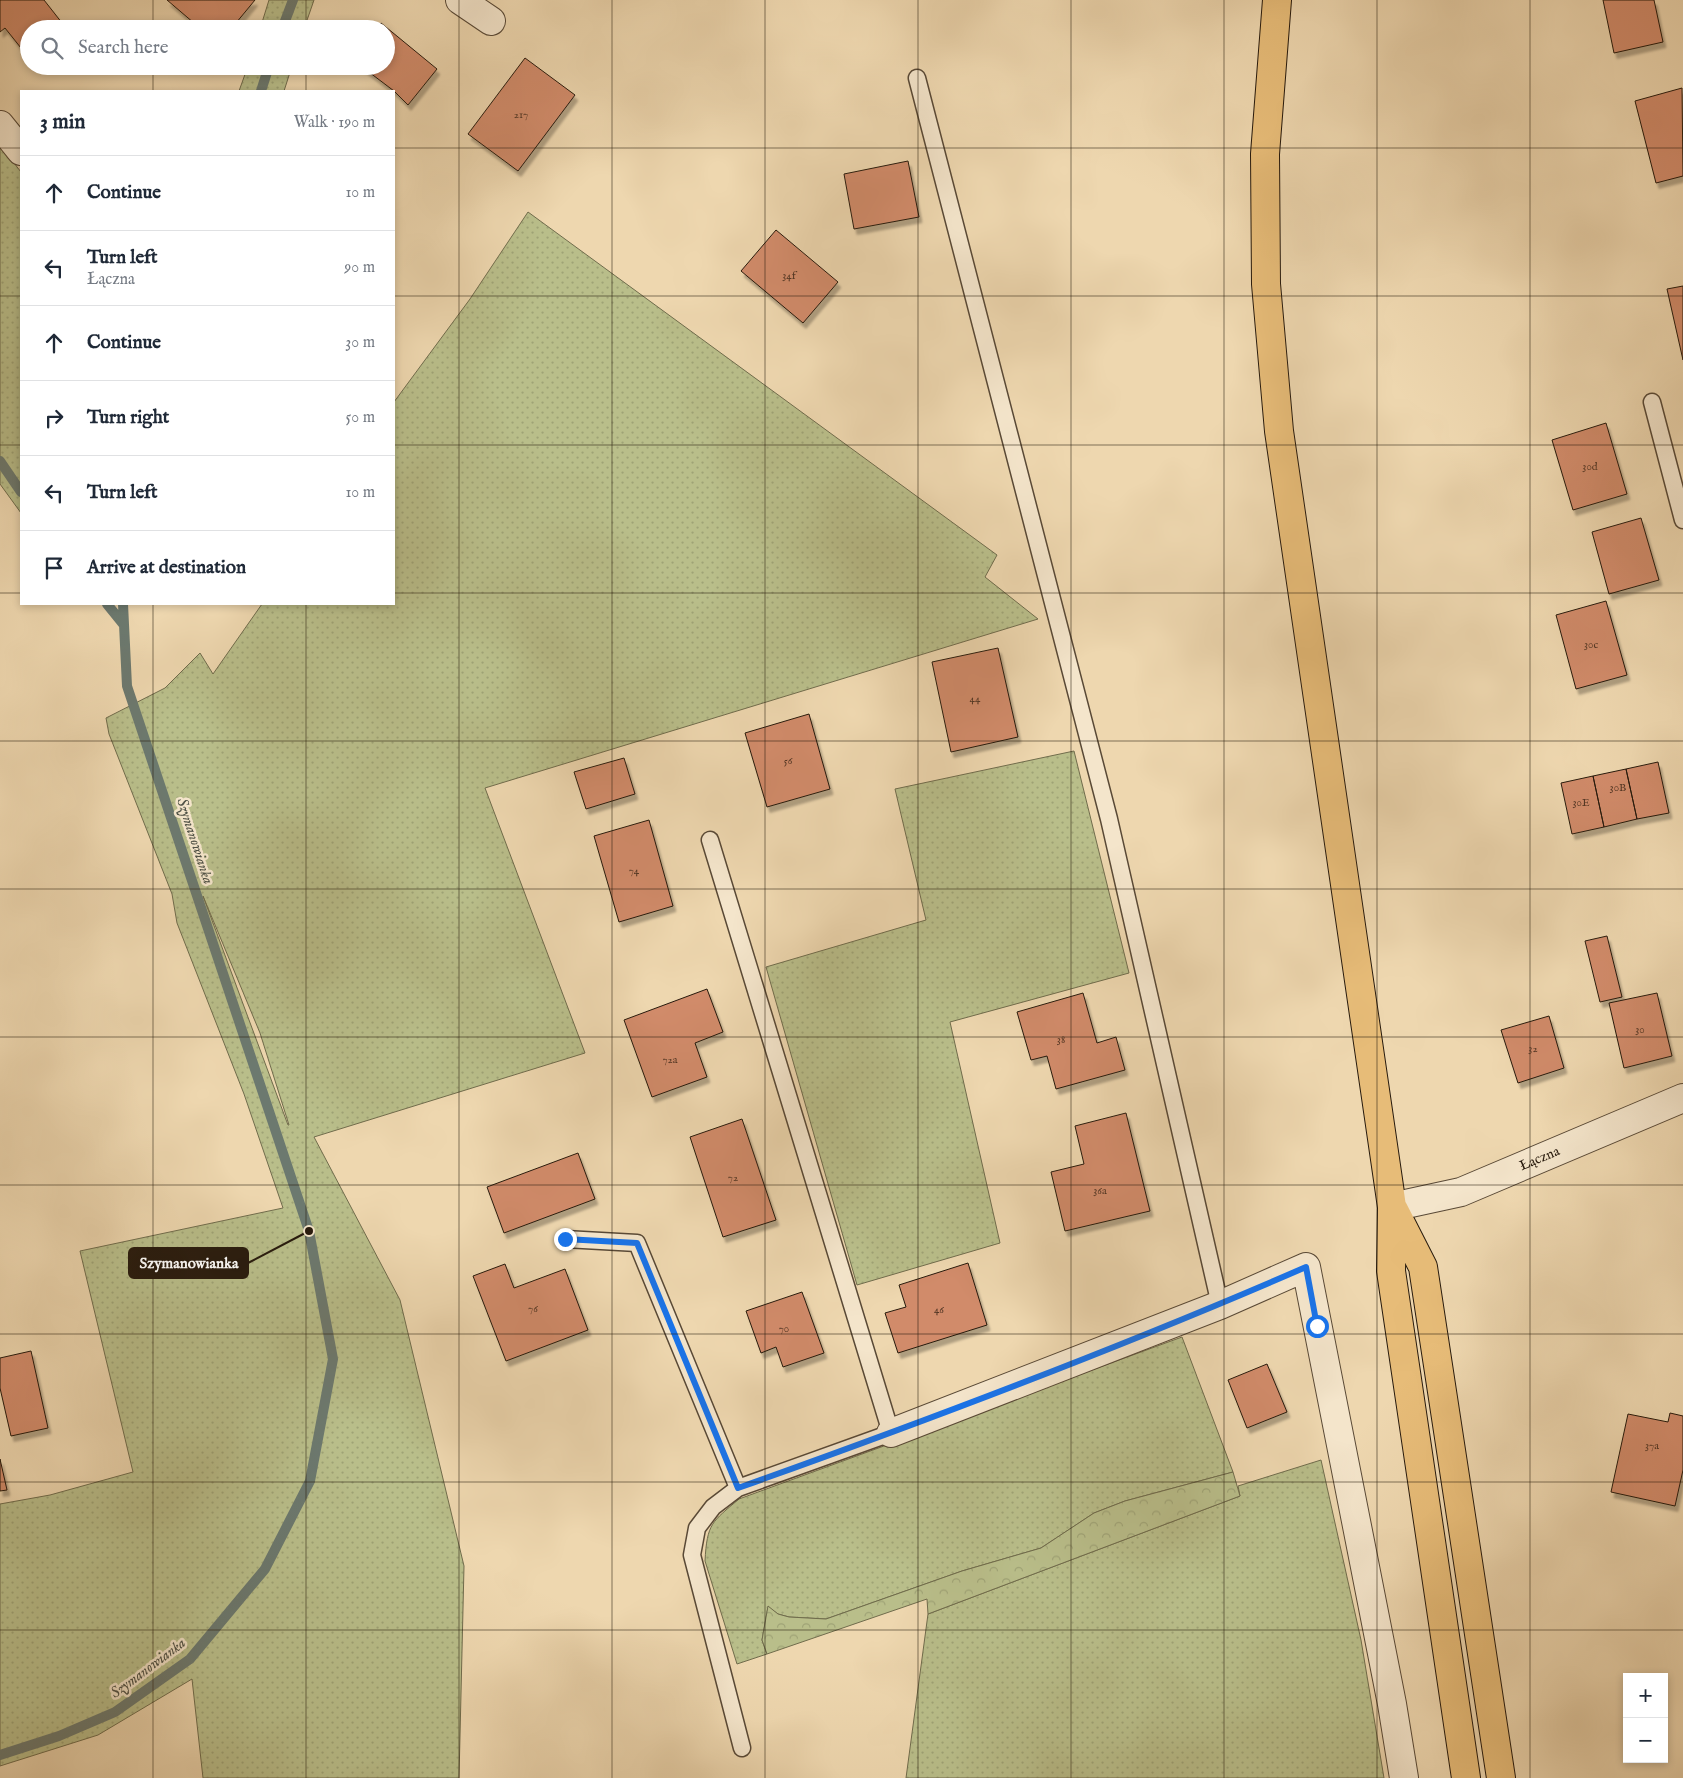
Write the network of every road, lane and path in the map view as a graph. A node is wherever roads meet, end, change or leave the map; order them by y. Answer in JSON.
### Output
{"nodes":[{"id":1,"x":460,"y":0,"type":"edge"},
{"id":2,"x":1277,"y":0,"type":"edge"},
{"id":3,"x":491,"y":21,"type":"dead end"},
{"id":4,"x":917,"y":78,"type":"dead end"},
{"id":5,"x":0,"y":125,"type":"edge"},
{"id":6,"x":20,"y":150,"type":"edge"},
{"id":7,"x":1652,"y":402,"type":"dead end"},
{"id":8,"x":1683,"y":520,"type":"edge"},
{"id":9,"x":710,"y":840,"type":"dead end"},
{"id":10,"x":1683,"y":1098,"type":"edge"},
{"id":11,"x":1392,"y":1208,"type":"junction"},
{"id":12,"x":565,"y":1239,"type":"dead end"},
{"id":13,"x":1220,"y":1305,"type":"junction"},
{"id":14,"x":891,"y":1433,"type":"junction"},
{"id":15,"x":738,"y":1488,"type":"junction"},
{"id":16,"x":742,"y":1748,"type":"dead end"},
{"id":17,"x":1404,"y":1778,"type":"edge"},
{"id":18,"x":1466,"y":1778,"type":"edge"},
{"id":19,"x":1501,"y":1778,"type":"edge"}],
"edges":[{"from":1,"to":3,"type":"street"},
{"from":2,"to":11,"type":"main road"},
{"from":4,"to":13,"type":"lane"},
{"from":5,"to":6,"type":"street"},
{"from":7,"to":8,"type":"lane"},
{"from":9,"to":14,"type":"lane"},
{"from":10,"to":11,"type":"street","name":"Łączna"},
{"from":11,"to":18,"type":"main road"},
{"from":11,"to":19,"type":"main road"},
{"from":12,"to":15,"type":"lane"},
{"from":13,"to":14,"type":"street"},
{"from":13,"to":17,"type":"street"},
{"from":14,"to":15,"type":"lane"},
{"from":15,"to":16,"type":"lane"}]}
